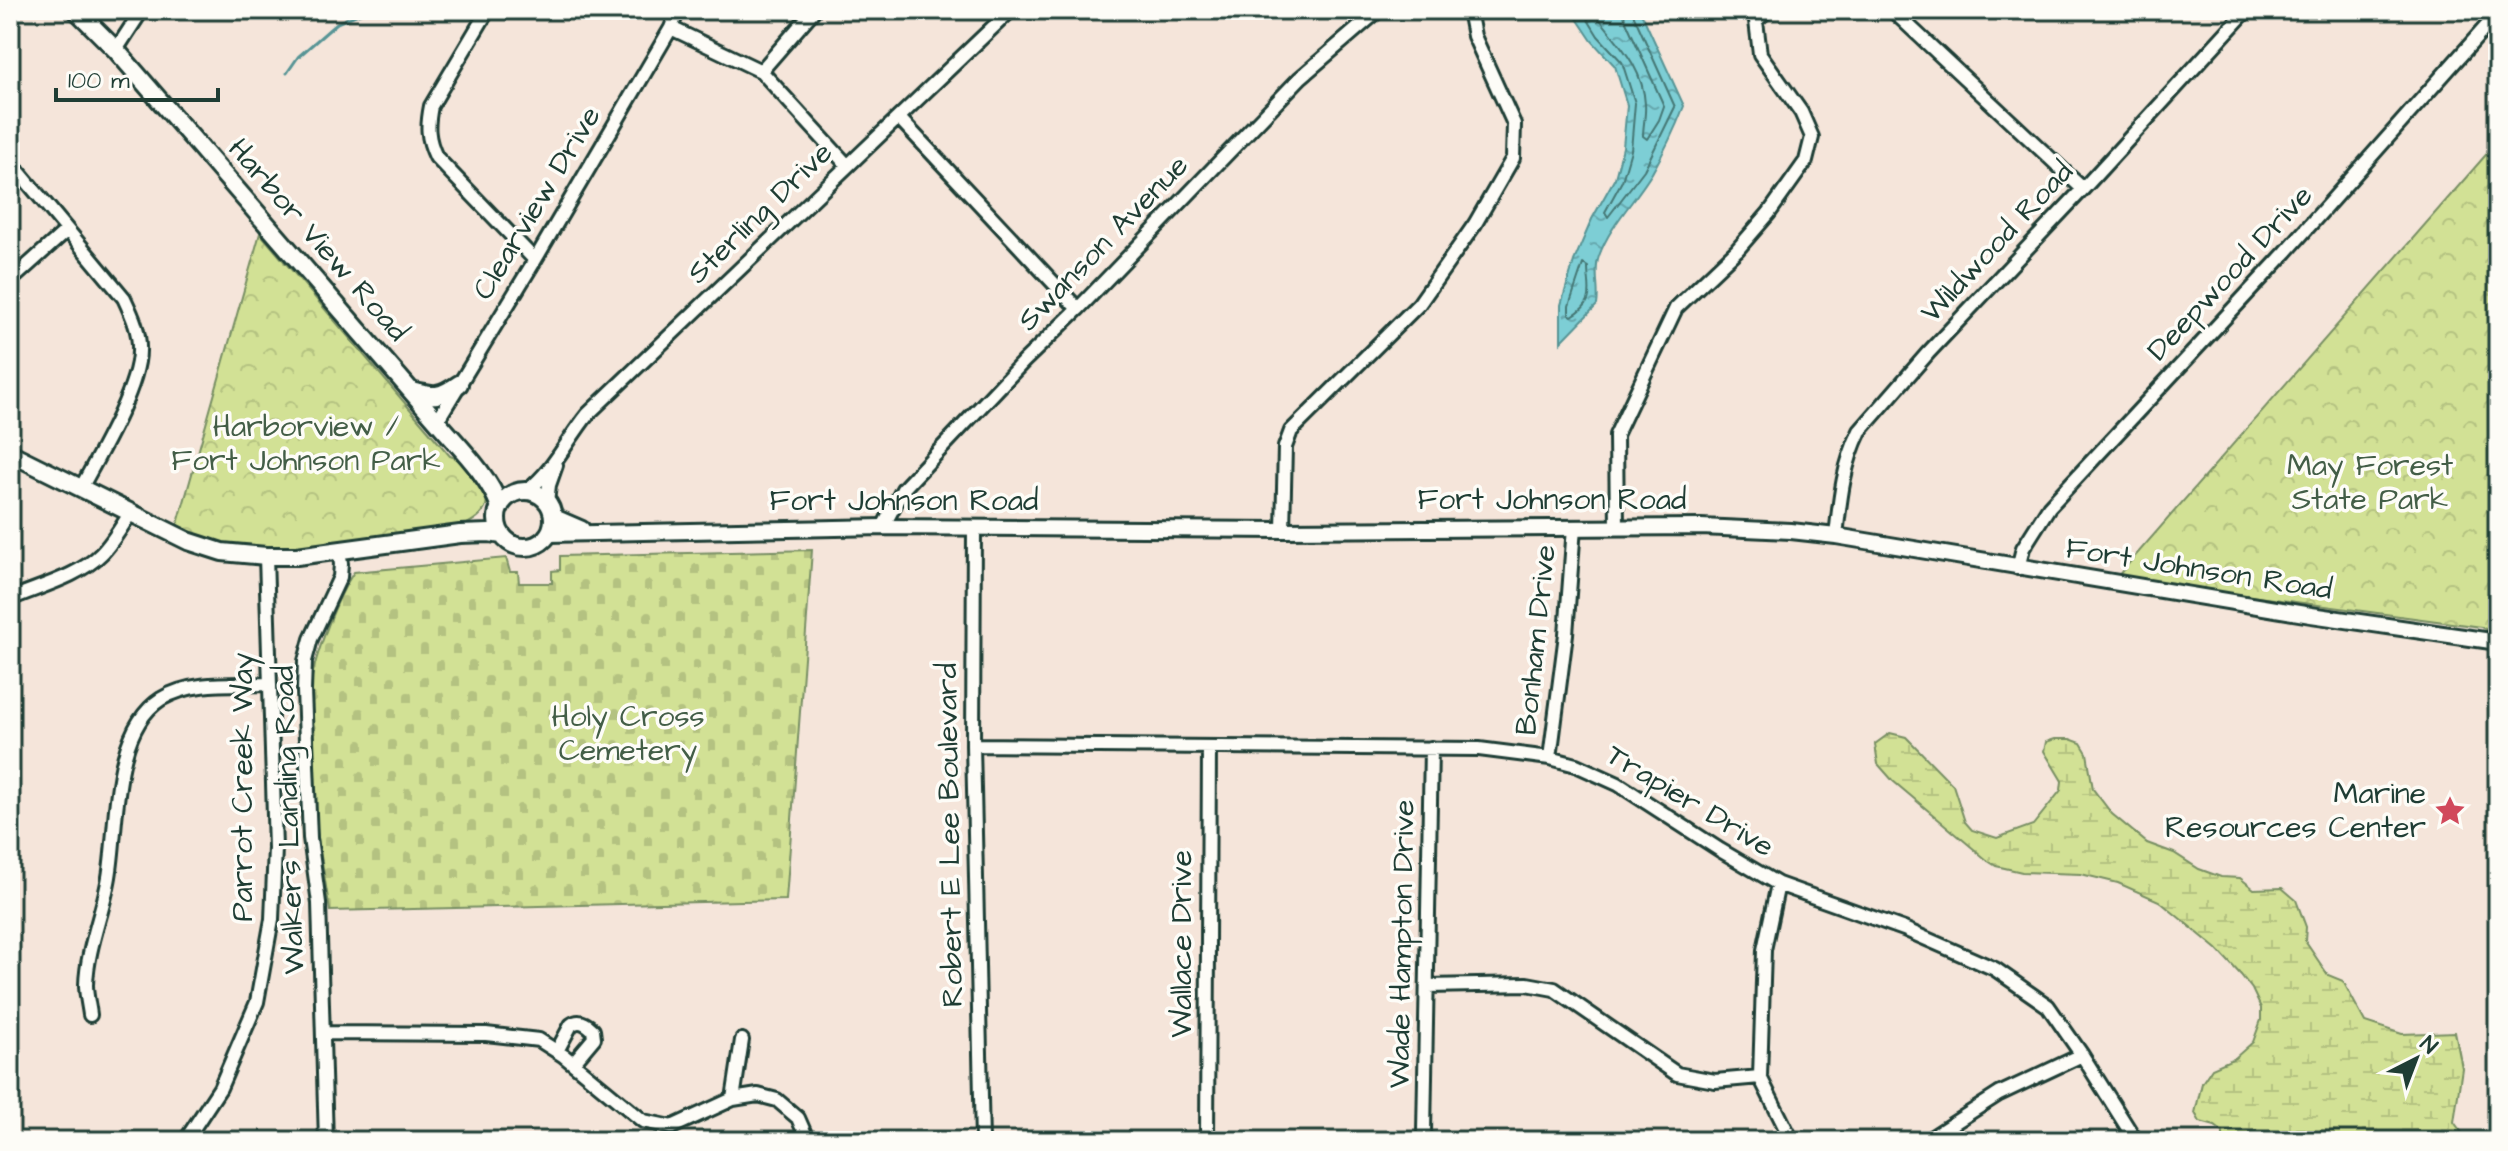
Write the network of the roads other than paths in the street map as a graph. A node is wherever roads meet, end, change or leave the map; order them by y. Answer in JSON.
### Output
{"nodes":[{"id":1,"x":76,"y":10,"type":"edge"},
{"id":2,"x":142,"y":10,"type":"edge"},
{"id":3,"x":488,"y":10,"type":"edge"},
{"id":4,"x":678,"y":10,"type":"edge"},
{"id":5,"x":814,"y":10,"type":"edge"},
{"id":6,"x":1011,"y":10,"type":"edge"},
{"id":7,"x":1379,"y":10,"type":"edge"},
{"id":8,"x":1469,"y":10,"type":"edge"},
{"id":9,"x":1767,"y":10,"type":"edge"},
{"id":10,"x":1893,"y":10,"type":"edge"},
{"id":11,"x":2247,"y":10,"type":"edge"},
{"id":12,"x":2481,"y":10,"type":"edge"},
{"id":13,"x":2495,"y":22,"type":"edge"},
{"id":14,"x":671,"y":28,"type":"junction"},
{"id":15,"x":116,"y":50,"type":"junction"},
{"id":16,"x":761,"y":71,"type":"junction"},
{"id":17,"x":899,"y":118,"type":"junction"},
{"id":18,"x":10,"y":161,"type":"edge"},
{"id":19,"x":847,"y":165,"type":"junction"},
{"id":20,"x":2083,"y":189,"type":"junction"},
{"id":21,"x":67,"y":230,"type":"junction"},
{"id":22,"x":535,"y":260,"type":"junction"},
{"id":23,"x":10,"y":277,"type":"edge"},
{"id":24,"x":1078,"y":309,"type":"junction"},
{"id":25,"x":459,"y":384,"type":"junction"},
{"id":26,"x":411,"y":391,"type":"junction"},
{"id":27,"x":437,"y":421,"type":"junction"},
{"id":28,"x":10,"y":453,"type":"edge"},
{"id":29,"x":556,"y":462,"type":"junction"},
{"id":30,"x":482,"y":475,"type":"junction"},
{"id":31,"x":81,"y":488,"type":"junction"},
{"id":32,"x":523,"y":492,"type":"junction"},
{"id":33,"x":550,"y":509,"type":"junction"},
{"id":34,"x":499,"y":510,"type":"junction"},
{"id":35,"x":131,"y":512,"type":"junction"},
{"id":36,"x":883,"y":527,"type":"junction"},
{"id":37,"x":1574,"y":527,"type":"junction"},
{"id":38,"x":1617,"y":527,"type":"junction"},
{"id":39,"x":974,"y":528,"type":"junction"},
{"id":40,"x":1283,"y":530,"type":"junction"},
{"id":41,"x":598,"y":533,"type":"junction"},
{"id":42,"x":460,"y":534,"type":"junction"},
{"id":43,"x":549,"y":534,"type":"junction"},
{"id":44,"x":502,"y":535,"type":"junction"},
{"id":45,"x":1836,"y":536,"type":"junction"},
{"id":46,"x":339,"y":551,"type":"junction"},
{"id":47,"x":266,"y":556,"type":"junction"},
{"id":48,"x":2018,"y":568,"type":"junction"},
{"id":49,"x":10,"y":599,"type":"edge"},
{"id":50,"x":2498,"y":642,"type":"edge"},
{"id":51,"x":269,"y":684,"type":"junction"},
{"id":52,"x":973,"y":745,"type":"junction"},
{"id":53,"x":1209,"y":747,"type":"junction"},
{"id":54,"x":1431,"y":748,"type":"junction"},
{"id":55,"x":1550,"y":758,"type":"junction"},
{"id":56,"x":1778,"y":884,"type":"junction"},
{"id":57,"x":1428,"y":986,"type":"junction"},
{"id":58,"x":90,"y":1015,"type":"dead end"},
{"id":59,"x":324,"y":1033,"type":"junction"},
{"id":60,"x":742,"y":1040,"type":"dead end"},
{"id":61,"x":557,"y":1051,"type":"junction"},
{"id":62,"x":2082,"y":1055,"type":"junction"},
{"id":63,"x":573,"y":1063,"type":"junction"},
{"id":64,"x":1760,"y":1077,"type":"junction"},
{"id":65,"x":733,"y":1099,"type":"junction"},
{"id":66,"x":193,"y":1138,"type":"edge"},
{"id":67,"x":326,"y":1141,"type":"edge"},
{"id":68,"x":808,"y":1141,"type":"edge"},
{"id":69,"x":982,"y":1141,"type":"edge"},
{"id":70,"x":1207,"y":1141,"type":"edge"},
{"id":71,"x":1427,"y":1141,"type":"edge"},
{"id":72,"x":1792,"y":1141,"type":"edge"},
{"id":73,"x":1926,"y":1141,"type":"edge"},
{"id":74,"x":2136,"y":1141,"type":"edge"}],
"edges":[{"from":1,"to":15,"type":"main road","name":"Harbor View Road"},
{"from":2,"to":15,"type":"street"},
{"from":3,"to":22,"type":"street"},
{"from":4,"to":14,"type":"street","name":"Clearview Drive"},
{"from":5,"to":16,"type":"street"},
{"from":6,"to":17,"type":"street","name":"Sterling Drive"},
{"from":7,"to":24,"type":"street","name":"Swanson Avenue"},
{"from":8,"to":40,"type":"street"},
{"from":9,"to":38,"type":"street"},
{"from":10,"to":20,"type":"street"},
{"from":11,"to":20,"type":"street","name":"Wildwood Road"},
{"from":12,"to":13,"type":"street"},
{"from":13,"to":48,"type":"street","name":"Deepwood Drive"},
{"from":14,"to":16,"type":"street"},
{"from":14,"to":22,"type":"street","name":"Clearview Drive"},
{"from":15,"to":26,"type":"main road","name":"Harbor View Road"},
{"from":16,"to":19,"type":"street"},
{"from":17,"to":19,"type":"street","name":"Sterling Drive"},
{"from":17,"to":24,"type":"street"},
{"from":18,"to":21,"type":"street"},
{"from":19,"to":29,"type":"street","name":"Sterling Drive"},
{"from":20,"to":45,"type":"street","name":"Wildwood Road"},
{"from":21,"to":23,"type":"street"},
{"from":21,"to":31,"type":"street"},
{"from":22,"to":25,"type":"street","name":"Clearview Drive"},
{"from":24,"to":36,"type":"street","name":"Swanson Avenue"},
{"from":25,"to":26,"type":"main road"},
{"from":25,"to":27,"type":"street","name":"Clearview Drive"},
{"from":26,"to":27,"type":"main road","name":"Harbor View Road"},
{"from":27,"to":30,"type":"main road","name":"Harbor View Road"},
{"from":28,"to":31,"type":"main road"},
{"from":29,"to":32,"type":"street","name":"Sterling Drive"},
{"from":29,"to":33,"type":"street","name":"Sterling Drive"},
{"from":30,"to":32,"type":"main road","name":"Harbor View Road"},
{"from":30,"to":34,"type":"main road","name":"Harbor View Road"},
{"from":31,"to":35,"type":"main road"},
{"from":32,"to":33,"type":"main road"},
{"from":32,"to":34,"type":"main road"},
{"from":33,"to":41,"type":"street","name":"Fort Johnson Road"},
{"from":33,"to":43,"type":"main road"},
{"from":34,"to":42,"type":"main road"},
{"from":34,"to":44,"type":"main road"},
{"from":35,"to":47,"type":"main road"},
{"from":35,"to":49,"type":"street"},
{"from":36,"to":39,"type":"street","name":"Fort Johnson Road"},
{"from":36,"to":41,"type":"street","name":"Fort Johnson Road"},
{"from":37,"to":38,"type":"street","name":"Fort Johnson Road"},
{"from":37,"to":40,"type":"street","name":"Fort Johnson Road"},
{"from":37,"to":55,"type":"street","name":"Bonham Drive"},
{"from":38,"to":45,"type":"street","name":"Fort Johnson Road"},
{"from":39,"to":40,"type":"street","name":"Fort Johnson Road"},
{"from":39,"to":52,"type":"street","name":"Robert E Lee Boulevard"},
{"from":41,"to":43,"type":"street","name":"Fort Johnson Road"},
{"from":42,"to":44,"type":"main road"},
{"from":42,"to":46,"type":"main road"},
{"from":43,"to":44,"type":"main road"},
{"from":45,"to":48,"type":"street","name":"Fort Johnson Road"},
{"from":46,"to":47,"type":"main road"},
{"from":46,"to":59,"type":"street","name":"Walkers Landing Road"},
{"from":47,"to":51,"type":"street","name":"Parrot Creek Way"},
{"from":48,"to":50,"type":"street","name":"Fort Johnson Road"},
{"from":51,"to":58,"type":"street"},
{"from":51,"to":66,"type":"street","name":"Parrot Creek Way"},
{"from":52,"to":53,"type":"street","name":"Trapier Drive"},
{"from":52,"to":69,"type":"street","name":"Robert E Lee Boulevard"},
{"from":53,"to":54,"type":"street","name":"Trapier Drive"},
{"from":53,"to":70,"type":"street","name":"Wallace Drive"},
{"from":54,"to":55,"type":"street","name":"Trapier Drive"},
{"from":54,"to":57,"type":"street","name":"Wade Hampton Drive"},
{"from":55,"to":56,"type":"street","name":"Trapier Drive"},
{"from":56,"to":62,"type":"street","name":"Trapier Drive"},
{"from":56,"to":64,"type":"street"},
{"from":57,"to":64,"type":"street"},
{"from":57,"to":71,"type":"street","name":"Wade Hampton Drive"},
{"from":59,"to":61,"type":"street"},
{"from":59,"to":67,"type":"street","name":"Walkers Landing Road"},
{"from":60,"to":65,"type":"street"},
{"from":61,"to":63,"type":"street"},
{"from":61,"to":63,"type":"street"},
{"from":62,"to":73,"type":"street"},
{"from":62,"to":74,"type":"street","name":"Trapier Drive"},
{"from":63,"to":65,"type":"street"},
{"from":64,"to":72,"type":"street"},
{"from":65,"to":68,"type":"street"}]}
